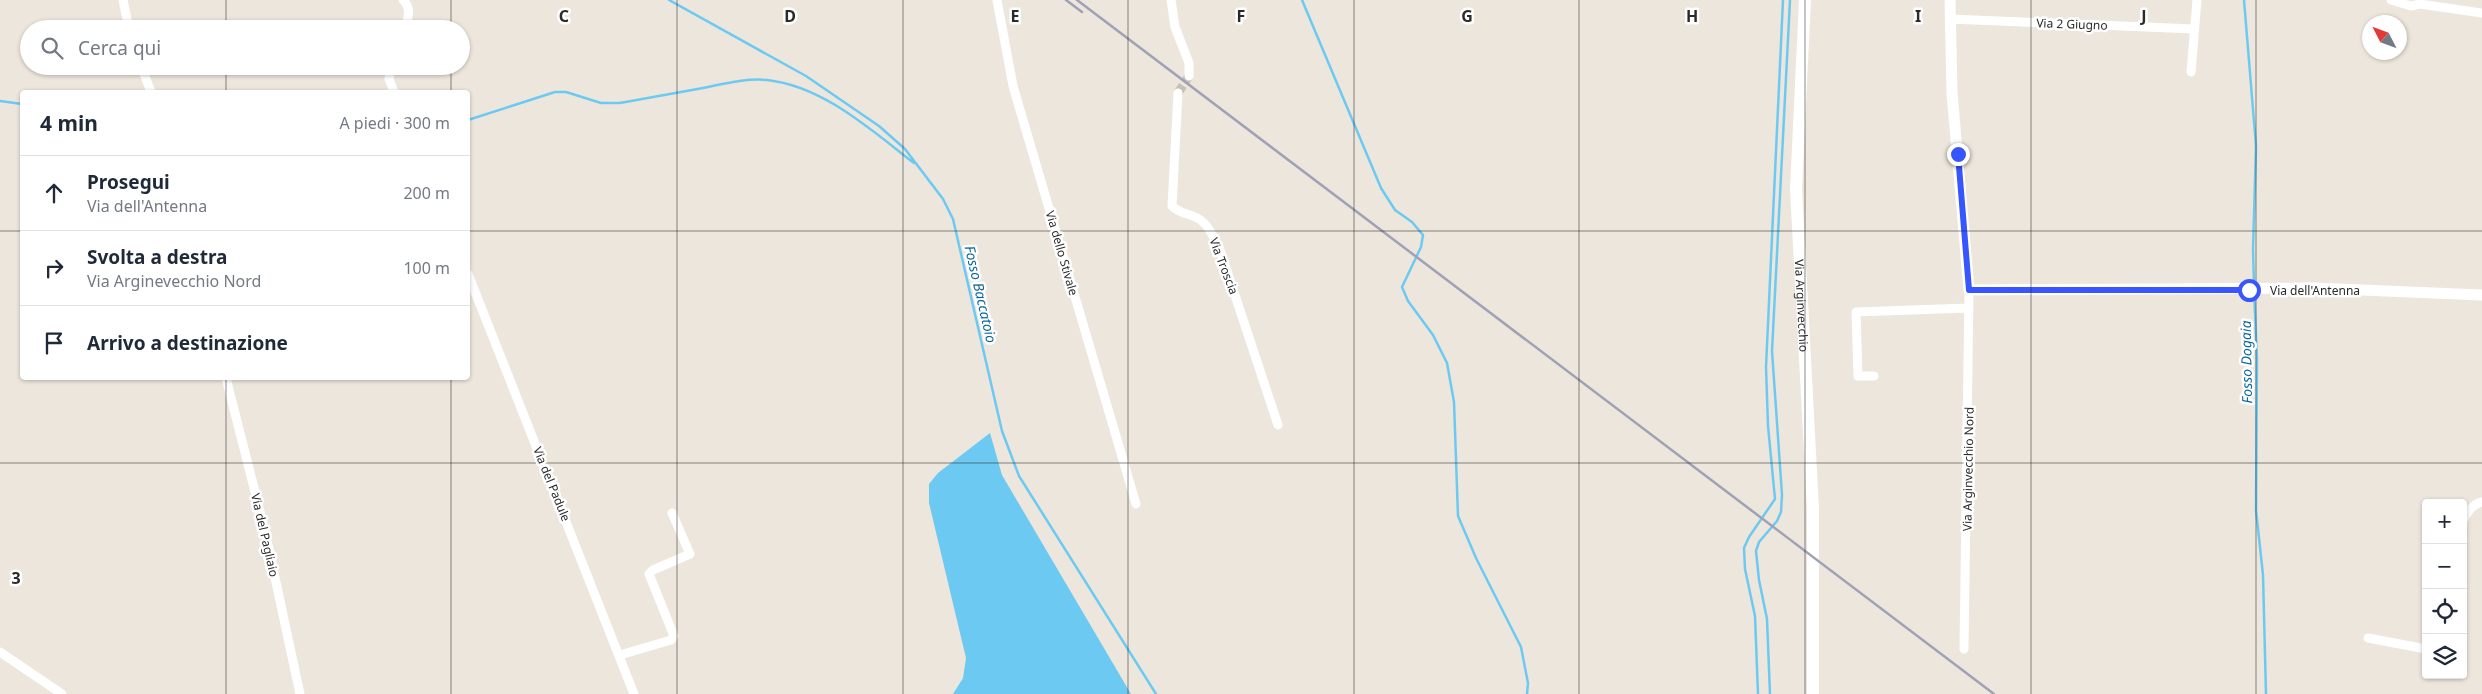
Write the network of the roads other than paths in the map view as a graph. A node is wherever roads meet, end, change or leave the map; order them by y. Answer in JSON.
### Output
{"nodes":[{"id":1,"x":122,"y":0,"type":"edge"},
{"id":2,"x":403,"y":0,"type":"edge"},
{"id":3,"x":997,"y":0,"type":"edge"},
{"id":4,"x":1171,"y":0,"type":"edge"},
{"id":5,"x":1804,"y":0,"type":"edge"},
{"id":6,"x":1950,"y":0,"type":"edge"},
{"id":7,"x":2197,"y":0,"type":"edge"},
{"id":8,"x":2391,"y":0,"type":"edge"},
{"id":9,"x":2482,"y":13,"type":"edge"},
{"id":10,"x":1950,"y":19,"type":"junction"},
{"id":11,"x":127,"y":20,"type":"edge"},
{"id":12,"x":407,"y":20,"type":"edge"},
{"id":13,"x":2194,"y":29,"type":"junction"},
{"id":14,"x":2191,"y":72,"type":"dead end"},
{"id":15,"x":144,"y":75,"type":"edge"},
{"id":16,"x":390,"y":75,"type":"edge"},
{"id":17,"x":1188,"y":76,"type":"tunnel mouth"},
{"id":18,"x":150,"y":90,"type":"edge"},
{"id":19,"x":393,"y":90,"type":"edge"},
{"id":20,"x":1178,"y":93,"type":"tunnel mouth"},
{"id":21,"x":470,"y":279,"type":"edge"},
{"id":22,"x":1969,"y":290,"type":"junction"},
{"id":23,"x":2482,"y":295,"type":"edge"},
{"id":24,"x":1969,"y":308,"type":"junction"},
{"id":25,"x":1874,"y":376,"type":"dead end"},
{"id":26,"x":227,"y":380,"type":"edge"},
{"id":27,"x":1278,"y":425,"type":"dead end"},
{"id":28,"x":2482,"y":502,"type":"edge"},
{"id":29,"x":1136,"y":504,"type":"dead end"},
{"id":30,"x":672,"y":514,"type":"dead end"},
{"id":31,"x":2467,"y":514,"type":"edge"},
{"id":32,"x":2368,"y":638,"type":"dead end"},
{"id":33,"x":1964,"y":648,"type":"dead end"},
{"id":34,"x":2422,"y":648,"type":"edge"},
{"id":35,"x":0,"y":652,"type":"edge"},
{"id":36,"x":620,"y":655,"type":"junction"},
{"id":37,"x":62,"y":694,"type":"edge"},
{"id":38,"x":300,"y":694,"type":"edge"},
{"id":39,"x":634,"y":694,"type":"edge"},
{"id":40,"x":1813,"y":694,"type":"edge"}],
"edges":[{"from":1,"to":11,"type":"street"},
{"from":2,"to":12,"type":"street"},
{"from":3,"to":29,"type":"street","name":"Via dello Stivale"},
{"from":4,"to":17,"type":"street"},
{"from":5,"to":40,"type":"main road","name":"Via Arginvecchio"},
{"from":6,"to":10,"type":"street"},
{"from":7,"to":13,"type":"street"},
{"from":8,"to":9,"type":"street"},
{"from":10,"to":13,"type":"street","name":"Via 2 Giugno"},
{"from":10,"to":22,"type":"street"},
{"from":13,"to":14,"type":"street"},
{"from":15,"to":18,"type":"street"},
{"from":16,"to":19,"type":"street"},
{"from":20,"to":27,"type":"street","name":"Via Troscia"},
{"from":21,"to":36,"type":"street","name":"Via del Padule"},
{"from":22,"to":23,"type":"street","name":"Via dell'Antenna"},
{"from":22,"to":24,"type":"street","name":"Via Arginvecchio Nord"},
{"from":24,"to":25,"type":"street"},
{"from":24,"to":33,"type":"street","name":"Via Arginvecchio Nord"},
{"from":26,"to":38,"type":"street","name":"Via del Pagliaio"},
{"from":28,"to":31,"type":"street"},
{"from":30,"to":36,"type":"street"},
{"from":32,"to":34,"type":"street"},
{"from":35,"to":37,"type":"street"},
{"from":36,"to":39,"type":"street","name":"Via del Padule"}]}
